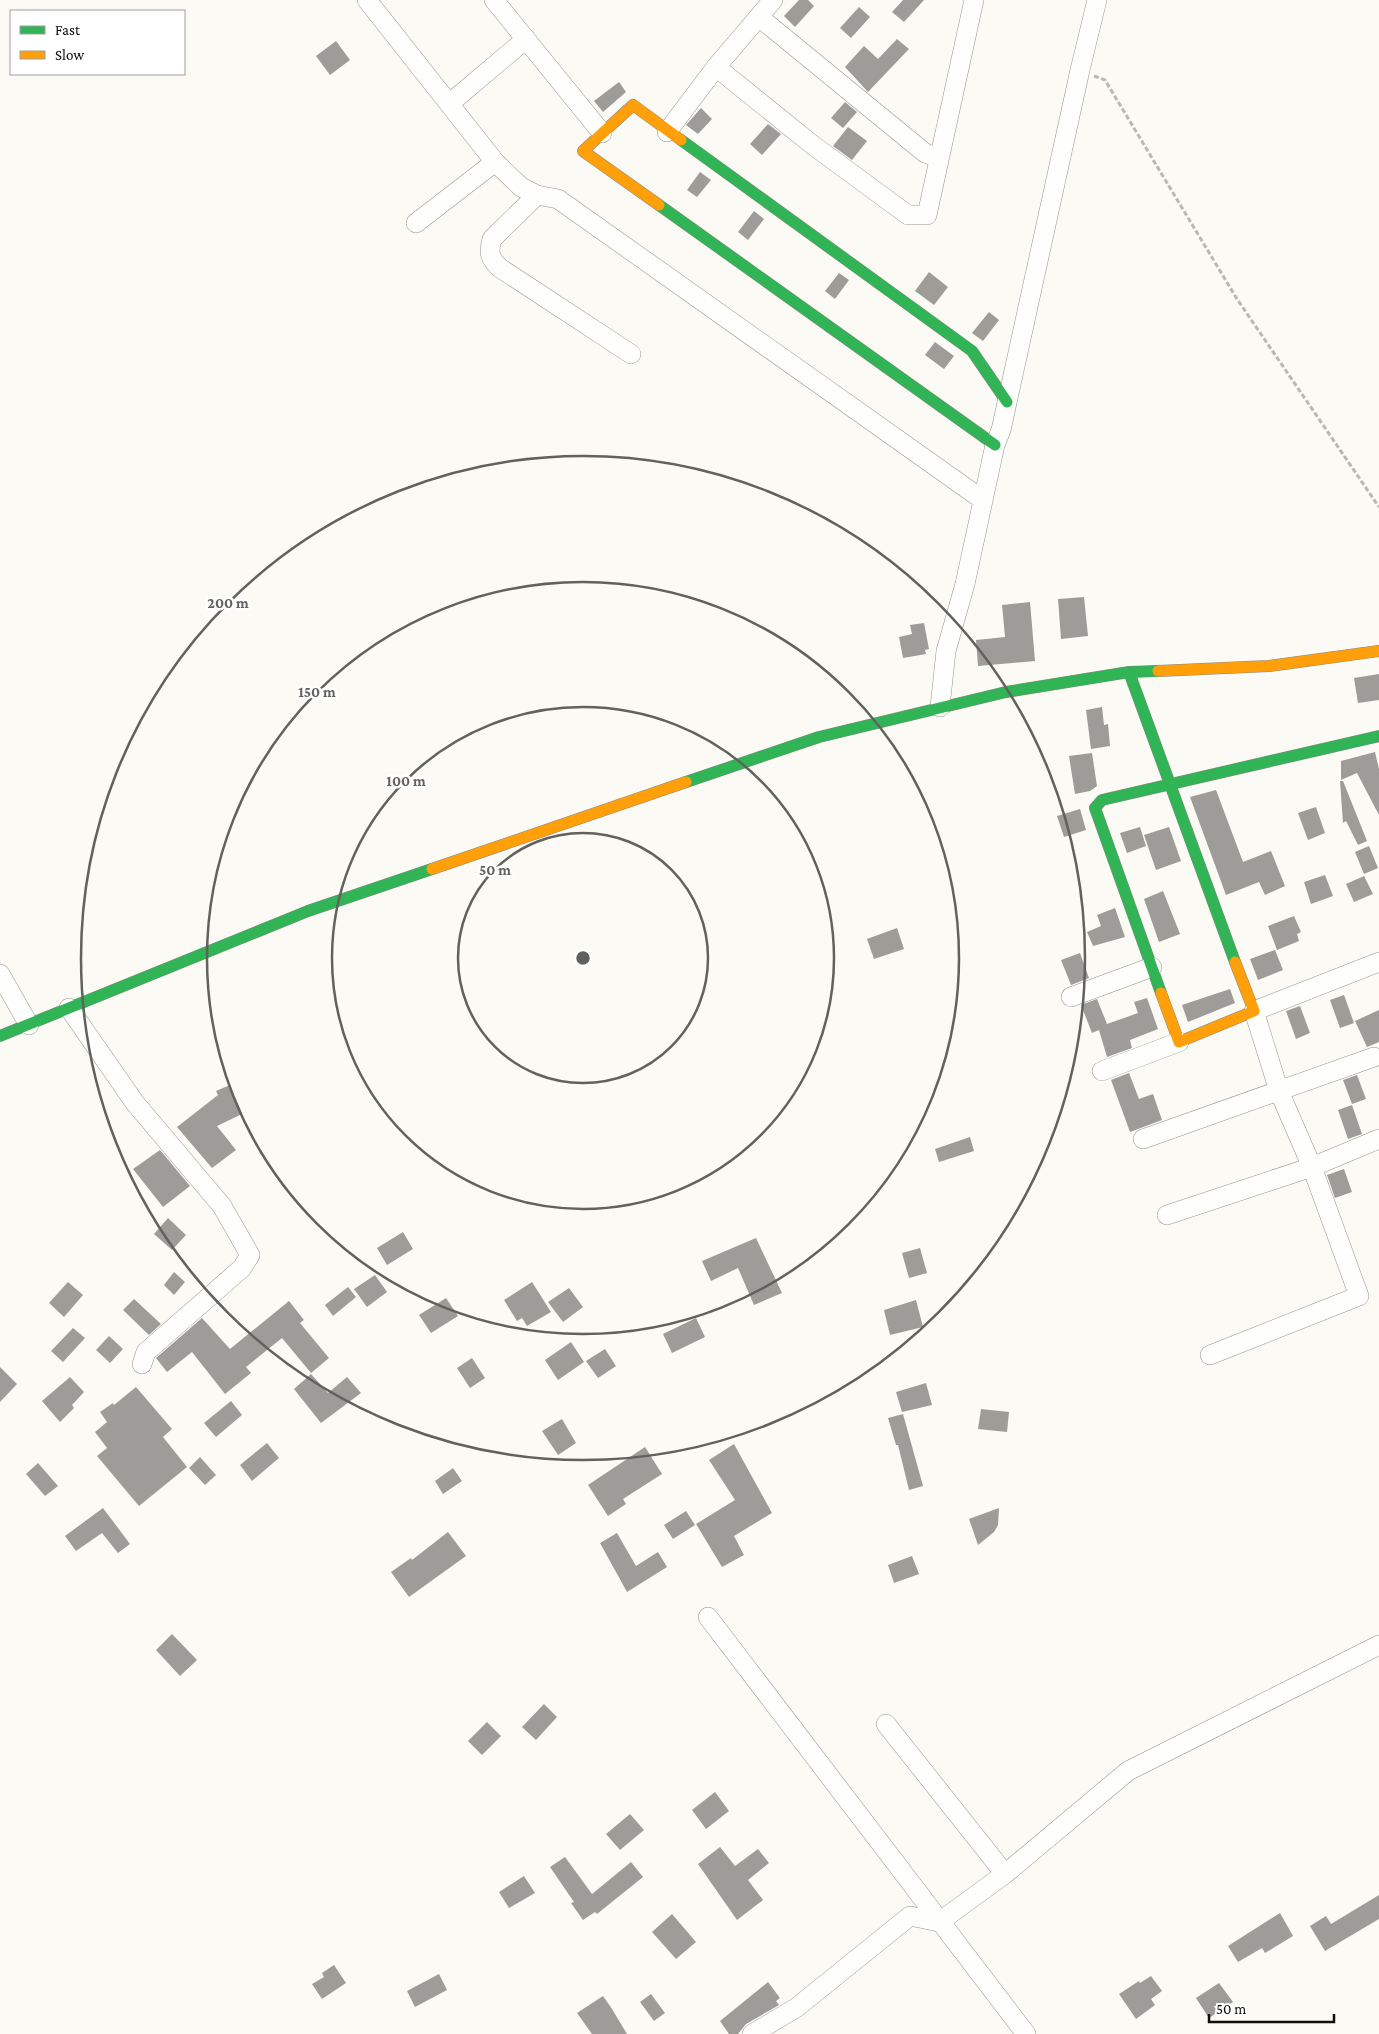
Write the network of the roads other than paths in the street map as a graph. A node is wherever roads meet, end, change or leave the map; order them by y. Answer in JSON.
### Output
{"nodes":[{"id":1,"x":367,"y":0,"type":"edge"},
{"id":2,"x":494,"y":0,"type":"edge"},
{"id":3,"x":773,"y":0,"type":"edge"},
{"id":4,"x":974,"y":0,"type":"edge"},
{"id":5,"x":1098,"y":0,"type":"edge"},
{"id":6,"x":759,"y":17,"type":"junction"},
{"id":7,"x":526,"y":39,"type":"junction"},
{"id":8,"x":716,"y":67,"type":"junction"},
{"id":9,"x":449,"y":104,"type":"junction"},
{"id":10,"x":667,"y":132,"type":"junction"},
{"id":11,"x":602,"y":133,"type":"junction"},
{"id":12,"x":938,"y":158,"type":"junction"},
{"id":13,"x":495,"y":162,"type":"junction"},
{"id":14,"x":537,"y":195,"type":"junction"},
{"id":15,"x":416,"y":223,"type":"dead end"},
{"id":16,"x":631,"y":354,"type":"dead end"},
{"id":17,"x":1007,"y":402,"type":"junction"},
{"id":18,"x":995,"y":445,"type":"junction"},
{"id":19,"x":983,"y":500,"type":"junction"},
{"id":20,"x":1379,"y":651,"type":"edge"},
{"id":21,"x":1129,"y":672,"type":"junction"},
{"id":22,"x":940,"y":707,"type":"junction"},
{"id":23,"x":1379,"y":736,"type":"edge"},
{"id":24,"x":1170,"y":786,"type":"junction"},
{"id":25,"x":1379,"y":962,"type":"edge"},
{"id":26,"x":1152,"y":967,"type":"junction"},
{"id":27,"x":0,"y":974,"type":"edge"},
{"id":28,"x":1071,"y":997,"type":"dead end"},
{"id":29,"x":69,"y":1008,"type":"junction"},
{"id":30,"x":1254,"y":1011,"type":"junction"},
{"id":31,"x":29,"y":1024,"type":"junction"},
{"id":32,"x":0,"y":1036,"type":"edge"},
{"id":33,"x":1179,"y":1042,"type":"junction"},
{"id":34,"x":1374,"y":1057,"type":"dead end"},
{"id":35,"x":1102,"y":1071,"type":"dead end"},
{"id":36,"x":1280,"y":1091,"type":"junction"},
{"id":37,"x":1379,"y":1138,"type":"edge"},
{"id":38,"x":1143,"y":1139,"type":"dead end"},
{"id":39,"x":1312,"y":1166,"type":"junction"},
{"id":40,"x":1168,"y":1216,"type":"dead end"},
{"id":41,"x":1210,"y":1355,"type":"dead end"},
{"id":42,"x":142,"y":1364,"type":"dead end"},
{"id":43,"x":708,"y":1617,"type":"dead end"},
{"id":44,"x":1379,"y":1645,"type":"edge"},
{"id":45,"x":886,"y":1724,"type":"dead end"},
{"id":46,"x":1005,"y":1874,"type":"junction"},
{"id":47,"x":939,"y":1922,"type":"junction"},
{"id":48,"x":752,"y":2034,"type":"edge"},
{"id":49,"x":1026,"y":2034,"type":"edge"}],
"edges":[{"from":1,"to":9,"type":"street"},
{"from":2,"to":7,"type":"street"},
{"from":3,"to":6,"type":"street"},
{"from":4,"to":12,"type":"street"},
{"from":5,"to":17,"type":"street"},
{"from":6,"to":8,"type":"street"},
{"from":6,"to":12,"type":"street"},
{"from":7,"to":9,"type":"street"},
{"from":7,"to":11,"type":"street"},
{"from":8,"to":10,"type":"street"},
{"from":8,"to":12,"type":"street"},
{"from":9,"to":13,"type":"street"},
{"from":10,"to":11,"type":"street"},
{"from":10,"to":17,"type":"street"},
{"from":11,"to":18,"type":"street"},
{"from":13,"to":14,"type":"street"},
{"from":13,"to":15,"type":"street"},
{"from":14,"to":16,"type":"street"},
{"from":14,"to":19,"type":"street"},
{"from":17,"to":18,"type":"street"},
{"from":18,"to":19,"type":"street"},
{"from":19,"to":22,"type":"street"},
{"from":20,"to":21,"type":"street"},
{"from":21,"to":22,"type":"street"},
{"from":21,"to":24,"type":"street"},
{"from":22,"to":29,"type":"street"},
{"from":23,"to":24,"type":"street"},
{"from":24,"to":26,"type":"street"},
{"from":24,"to":30,"type":"street"},
{"from":25,"to":30,"type":"street"},
{"from":26,"to":28,"type":"street"},
{"from":26,"to":33,"type":"street"},
{"from":27,"to":31,"type":"street"},
{"from":29,"to":31,"type":"street"},
{"from":29,"to":42,"type":"street"},
{"from":30,"to":33,"type":"street"},
{"from":30,"to":36,"type":"street"},
{"from":31,"to":32,"type":"street"},
{"from":33,"to":35,"type":"street"},
{"from":34,"to":36,"type":"street"},
{"from":36,"to":38,"type":"street"},
{"from":36,"to":39,"type":"street"},
{"from":37,"to":39,"type":"street"},
{"from":39,"to":40,"type":"street"},
{"from":39,"to":41,"type":"street"},
{"from":43,"to":47,"type":"street"},
{"from":44,"to":46,"type":"street"},
{"from":45,"to":46,"type":"street"},
{"from":46,"to":47,"type":"street"},
{"from":47,"to":48,"type":"street"},
{"from":47,"to":49,"type":"street"}]}
